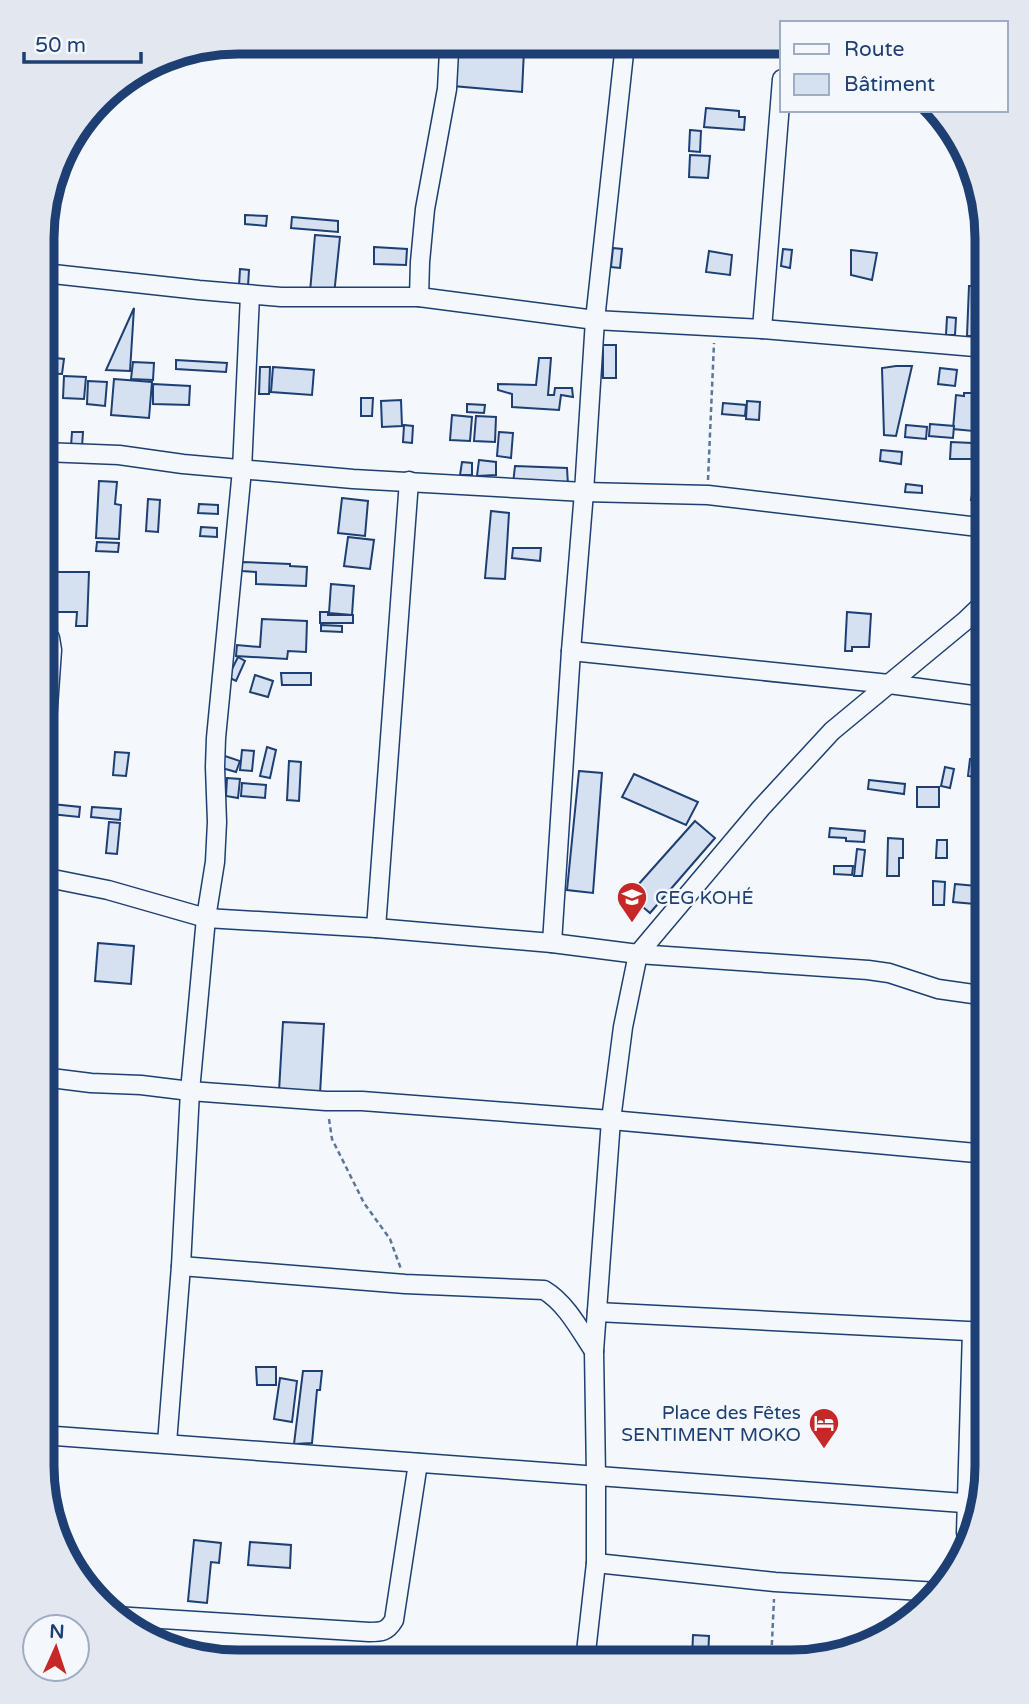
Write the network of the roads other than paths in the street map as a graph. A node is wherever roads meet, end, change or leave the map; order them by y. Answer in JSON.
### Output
{"nodes":[{"id":1,"x":449,"y":54,"type":"edge"},
{"id":2,"x":624,"y":54,"type":"edge"},
{"id":3,"x":780,"y":104,"type":"edge"},
{"id":4,"x":54,"y":274,"type":"edge"},
{"id":5,"x":250,"y":295,"type":"junction"},
{"id":6,"x":419,"y":297,"type":"junction"},
{"id":7,"x":595,"y":320,"type":"junction"},
{"id":8,"x":762,"y":328,"type":"junction"},
{"id":9,"x":975,"y":347,"type":"edge"},
{"id":10,"x":54,"y":452,"type":"edge"},
{"id":11,"x":243,"y":470,"type":"junction"},
{"id":12,"x":409,"y":481,"type":"junction"},
{"id":13,"x":584,"y":492,"type":"junction"},
{"id":14,"x":975,"y":527,"type":"edge"},
{"id":15,"x":975,"y":612,"type":"edge"},
{"id":16,"x":571,"y":651,"type":"junction"},
{"id":17,"x":889,"y":684,"type":"junction"},
{"id":18,"x":975,"y":695,"type":"edge"},
{"id":19,"x":54,"y":879,"type":"edge"},
{"id":20,"x":206,"y":918,"type":"junction"},
{"id":21,"x":376,"y":928,"type":"junction"},
{"id":22,"x":552,"y":943,"type":"junction"},
{"id":23,"x":638,"y":954,"type":"junction"},
{"id":24,"x":974,"y":994,"type":"edge"},
{"id":25,"x":54,"y":1078,"type":"edge"},
{"id":26,"x":190,"y":1091,"type":"junction"},
{"id":27,"x":611,"y":1120,"type":"junction"},
{"id":28,"x":974,"y":1153,"type":"edge"},
{"id":29,"x":181,"y":1266,"type":"junction"},
{"id":30,"x":597,"y":1312,"type":"junction"},
{"id":31,"x":974,"y":1331,"type":"edge"},
{"id":32,"x":594,"y":1351,"type":"junction"},
{"id":33,"x":54,"y":1436,"type":"edge"},
{"id":34,"x":167,"y":1443,"type":"junction"},
{"id":35,"x":974,"y":1460,"type":"edge"},
{"id":36,"x":418,"y":1463,"type":"junction"},
{"id":37,"x":596,"y":1477,"type":"junction"},
{"id":38,"x":973,"y":1488,"type":"edge"},
{"id":39,"x":971,"y":1504,"type":"edge"},
{"id":40,"x":596,"y":1563,"type":"junction"},
{"id":41,"x":925,"y":1591,"type":"edge"},
{"id":42,"x":134,"y":1617,"type":"edge"},
{"id":43,"x":586,"y":1650,"type":"edge"}],
"edges":[{"from":1,"to":6,"type":"street"},
{"from":2,"to":7,"type":"street"},
{"from":3,"to":8,"type":"street"},
{"from":4,"to":5,"type":"street"},
{"from":5,"to":6,"type":"street"},
{"from":5,"to":11,"type":"street"},
{"from":6,"to":7,"type":"street"},
{"from":7,"to":8,"type":"street"},
{"from":7,"to":13,"type":"street"},
{"from":8,"to":9,"type":"street"},
{"from":10,"to":11,"type":"street"},
{"from":11,"to":12,"type":"street"},
{"from":11,"to":20,"type":"street"},
{"from":12,"to":13,"type":"street"},
{"from":12,"to":21,"type":"street"},
{"from":13,"to":14,"type":"street"},
{"from":13,"to":16,"type":"street"},
{"from":15,"to":17,"type":"street"},
{"from":16,"to":17,"type":"street"},
{"from":16,"to":22,"type":"street"},
{"from":17,"to":18,"type":"street"},
{"from":17,"to":23,"type":"street"},
{"from":19,"to":20,"type":"street"},
{"from":20,"to":21,"type":"street"},
{"from":20,"to":26,"type":"street"},
{"from":21,"to":22,"type":"street"},
{"from":22,"to":23,"type":"street"},
{"from":23,"to":24,"type":"street"},
{"from":23,"to":27,"type":"street"},
{"from":25,"to":26,"type":"street"},
{"from":26,"to":27,"type":"street"},
{"from":26,"to":29,"type":"street"},
{"from":27,"to":28,"type":"street"},
{"from":27,"to":30,"type":"street"},
{"from":29,"to":32,"type":"street"},
{"from":29,"to":34,"type":"street"},
{"from":30,"to":31,"type":"street"},
{"from":30,"to":32,"type":"street"},
{"from":32,"to":37,"type":"street"},
{"from":33,"to":34,"type":"street"},
{"from":34,"to":36,"type":"street"},
{"from":35,"to":38,"type":"street"},
{"from":36,"to":37,"type":"street"},
{"from":36,"to":42,"type":"street"},
{"from":37,"to":39,"type":"street"},
{"from":37,"to":40,"type":"street"},
{"from":40,"to":41,"type":"street"},
{"from":40,"to":43,"type":"street"}]}
